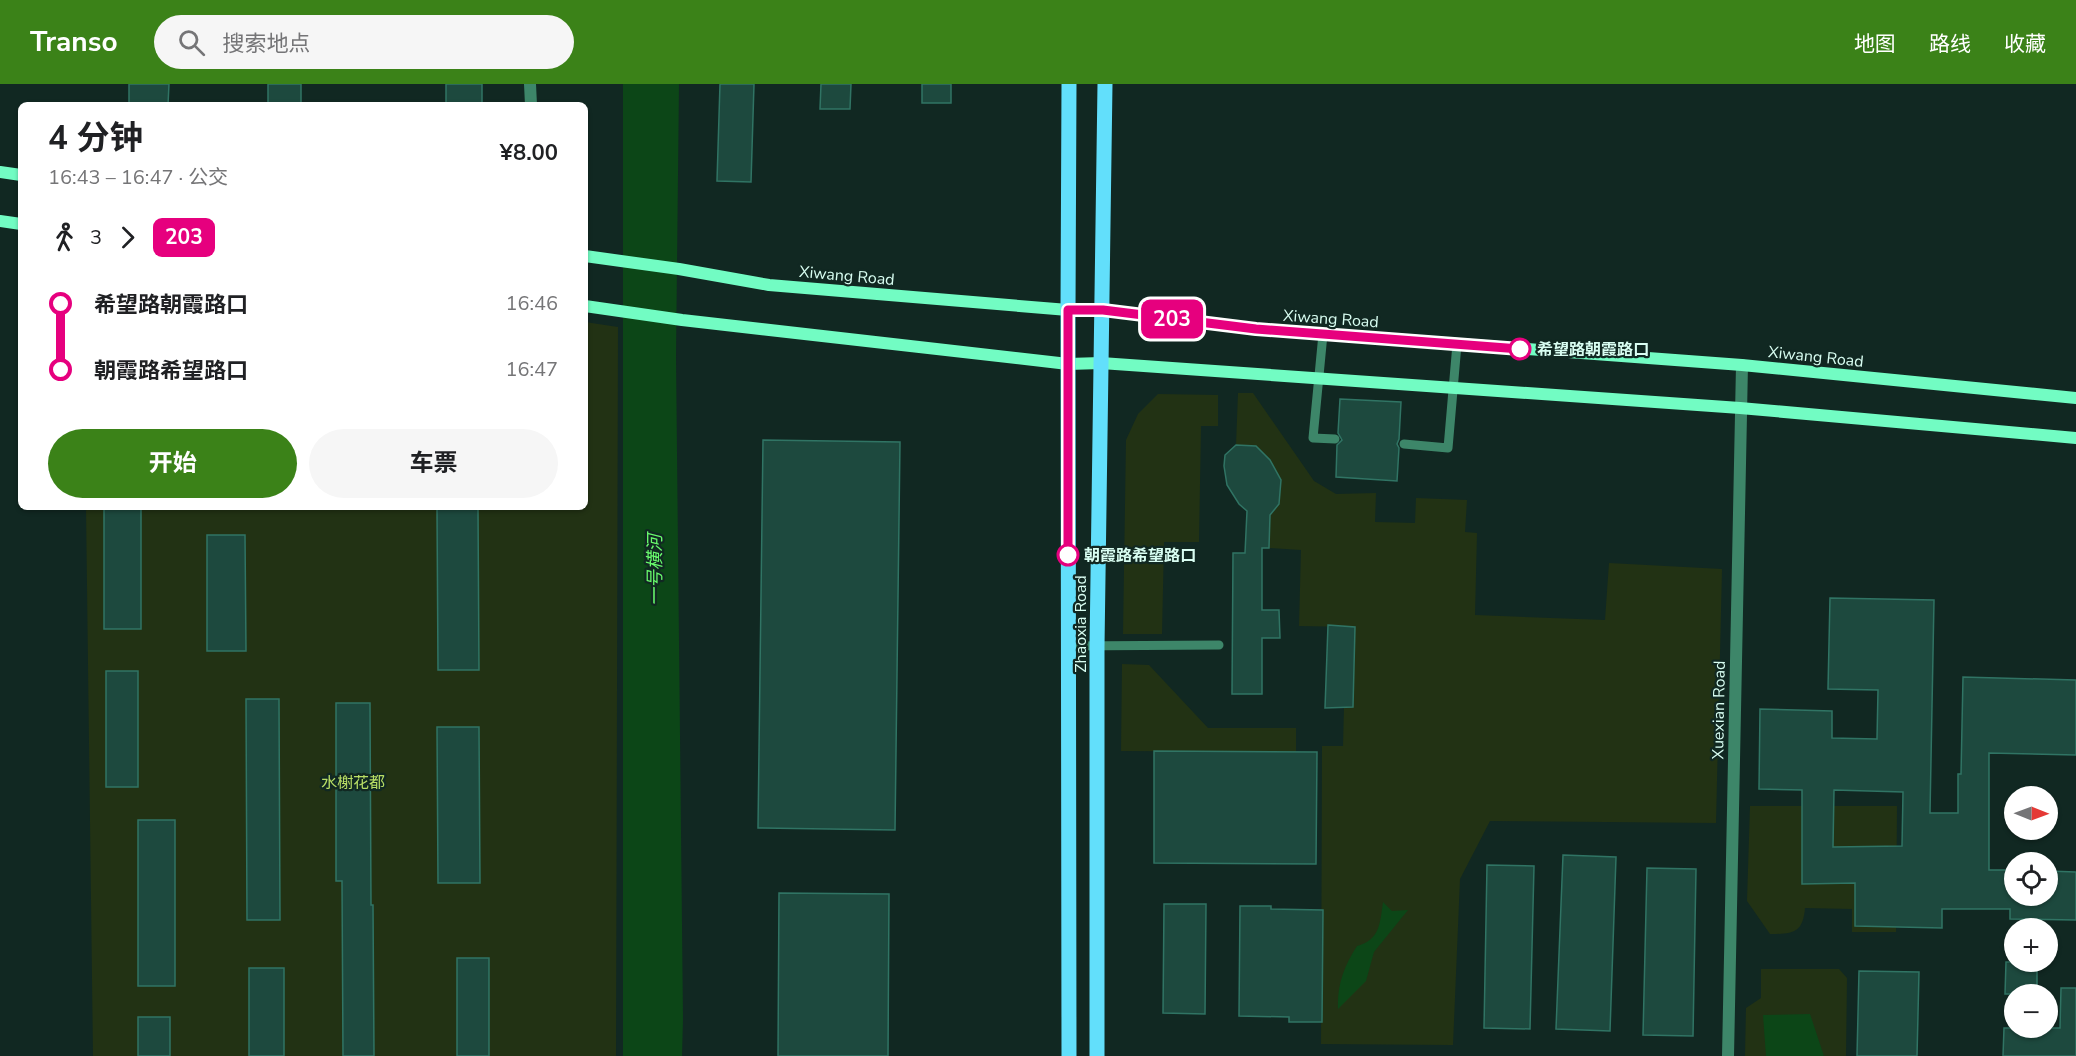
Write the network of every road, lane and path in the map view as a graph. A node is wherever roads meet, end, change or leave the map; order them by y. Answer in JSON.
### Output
{"nodes":[{"id":1,"x":531,"y":84,"type":"edge"},
{"id":2,"x":1070,"y":84,"type":"edge"},
{"id":3,"x":1105,"y":84,"type":"edge"},
{"id":4,"x":531,"y":102,"type":"edge"},
{"id":5,"x":0,"y":172,"type":"edge"},
{"id":6,"x":18,"y":175,"type":"edge"},
{"id":7,"x":0,"y":221,"type":"edge"},
{"id":8,"x":18,"y":224,"type":"edge"},
{"id":9,"x":588,"y":256,"type":"edge"},
{"id":10,"x":588,"y":306,"type":"edge"},
{"id":11,"x":1068,"y":310,"type":"junction"},
{"id":12,"x":1103,"y":310,"type":"junction"},
{"id":13,"x":1323,"y":334,"type":"junction"},
{"id":14,"x":1457,"y":344,"type":"junction"},
{"id":15,"x":1101,"y":363,"type":"junction"},
{"id":16,"x":1068,"y":364,"type":"junction"},
{"id":17,"x":1742,"y":365,"type":"junction"},
{"id":18,"x":2076,"y":398,"type":"edge"},
{"id":19,"x":1740,"y":408,"type":"junction"},
{"id":20,"x":2076,"y":438,"type":"edge"},
{"id":21,"x":1335,"y":439,"type":"dead end"},
{"id":22,"x":1404,"y":444,"type":"dead end"},
{"id":23,"x":1219,"y":645,"type":"dead end"},
{"id":24,"x":1068,"y":646,"type":"junction"},
{"id":25,"x":1097,"y":647,"type":"junction"},
{"id":26,"x":1069,"y":1056,"type":"edge"},
{"id":27,"x":1097,"y":1056,"type":"edge"},
{"id":28,"x":1728,"y":1056,"type":"edge"}],
"edges":[{"from":1,"to":4,"type":"street"},
{"from":2,"to":11,"type":"main road","name":"Zhaoxia Road"},
{"from":3,"to":12,"type":"main road","name":"Zhaoxia Road"},
{"from":5,"to":6,"type":"main road"},
{"from":7,"to":8,"type":"main road"},
{"from":9,"to":11,"type":"main road","name":"Xiwang Road"},
{"from":10,"to":16,"type":"main road"},
{"from":11,"to":12,"type":"main road","name":"Xiwang Road"},
{"from":11,"to":16,"type":"main road","name":"Zhaoxia Road"},
{"from":12,"to":13,"type":"main road","name":"Xiwang Road"},
{"from":12,"to":15,"type":"main road","name":"Zhaoxia Road"},
{"from":13,"to":14,"type":"main road","name":"Xiwang Road"},
{"from":13,"to":21,"type":"lane"},
{"from":14,"to":17,"type":"main road","name":"Xiwang Road"},
{"from":14,"to":22,"type":"lane"},
{"from":15,"to":16,"type":"main road"},
{"from":15,"to":19,"type":"main road"},
{"from":15,"to":25,"type":"main road","name":"Zhaoxia Road"},
{"from":16,"to":24,"type":"main road","name":"Zhaoxia Road"},
{"from":17,"to":18,"type":"main road","name":"Xiwang Road"},
{"from":17,"to":19,"type":"street","name":"Xuexian Road"},
{"from":19,"to":20,"type":"main road"},
{"from":19,"to":28,"type":"street","name":"Xuexian Road"},
{"from":23,"to":25,"type":"lane"},
{"from":24,"to":25,"type":"lane"},
{"from":24,"to":26,"type":"main road","name":"Zhaoxia Road"},
{"from":25,"to":27,"type":"main road","name":"Zhaoxia Road"}]}
